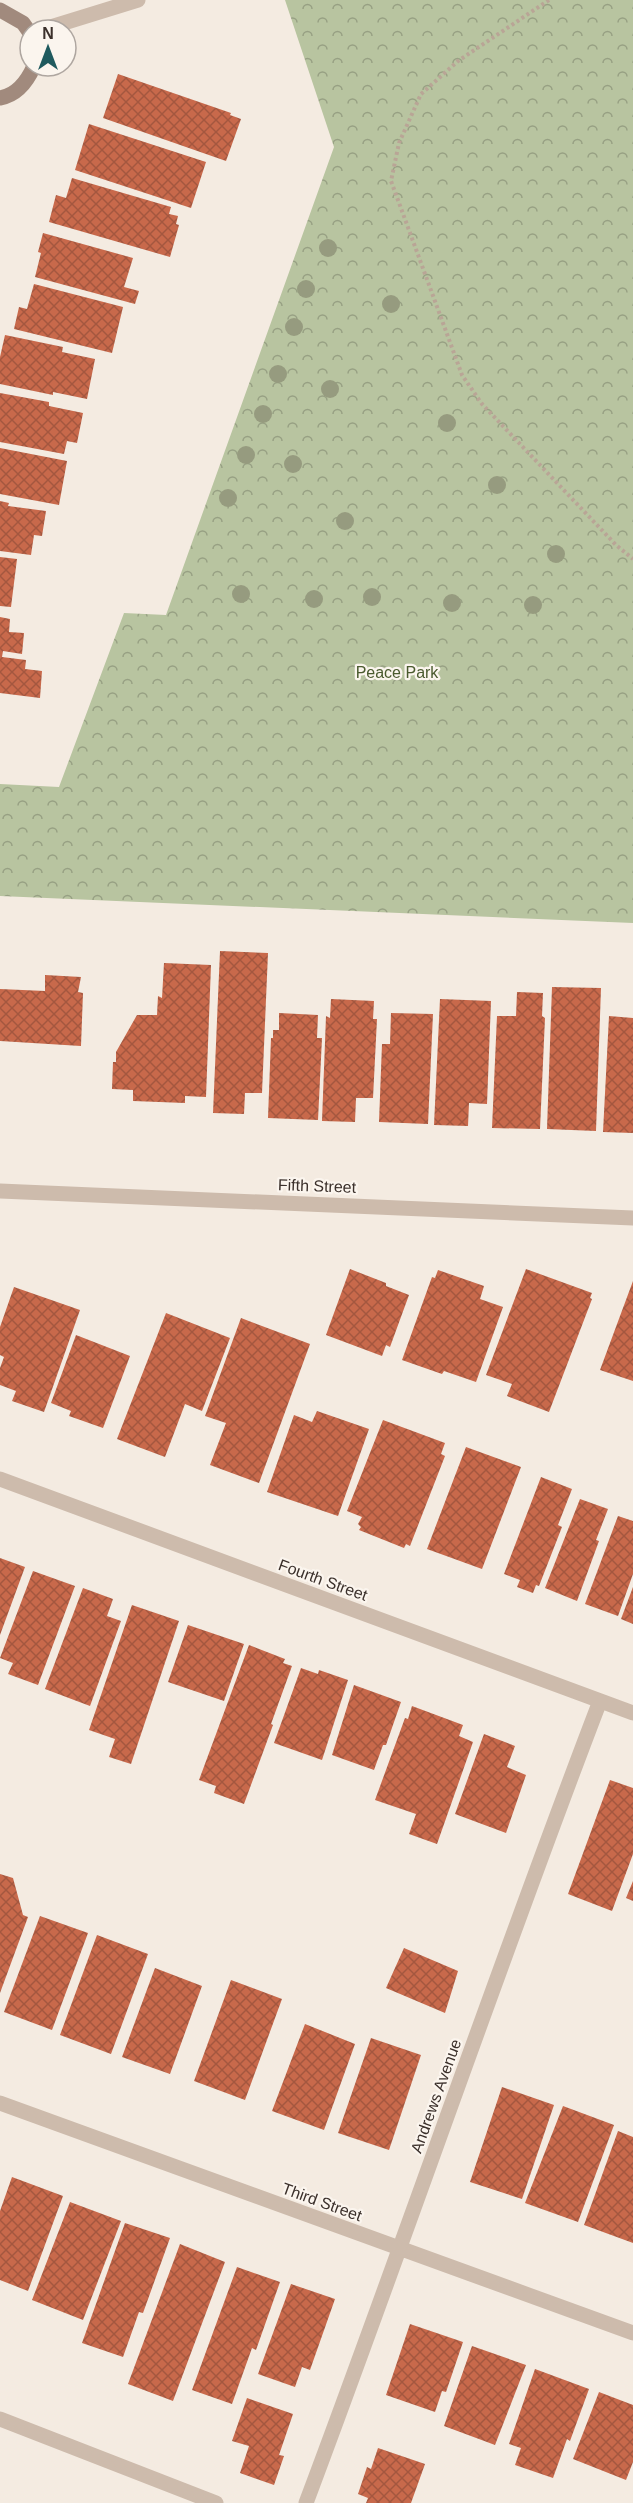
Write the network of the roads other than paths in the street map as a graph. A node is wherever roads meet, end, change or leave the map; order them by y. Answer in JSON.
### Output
{"nodes":[{"id":1,"x":138,"y":0,"type":"edge"},
{"id":2,"x":0,"y":10,"type":"edge"},
{"id":3,"x":78,"y":19,"type":"edge"},
{"id":4,"x":18,"y":20,"type":"edge"},
{"id":5,"x":28,"y":78,"type":"edge"},
{"id":6,"x":0,"y":98,"type":"edge"},
{"id":7,"x":0,"y":1191,"type":"edge"},
{"id":8,"x":633,"y":1218,"type":"edge"},
{"id":9,"x":0,"y":1479,"type":"edge"},
{"id":10,"x":600,"y":1701,"type":"junction"},
{"id":11,"x":633,"y":1713,"type":"edge"},
{"id":12,"x":0,"y":2103,"type":"edge"},
{"id":13,"x":400,"y":2249,"type":"junction"},
{"id":14,"x":633,"y":2334,"type":"edge"},
{"id":15,"x":0,"y":2419,"type":"edge"},
{"id":16,"x":216,"y":2503,"type":"edge"},
{"id":17,"x":306,"y":2503,"type":"edge"}],
"edges":[{"from":1,"to":3,"type":"street"},
{"from":2,"to":4,"type":"main road"},
{"from":5,"to":6,"type":"main road"},
{"from":7,"to":8,"type":"street","name":"Fifth Street"},
{"from":9,"to":10,"type":"street","name":"Fourth Street"},
{"from":10,"to":11,"type":"street","name":"Fourth Street"},
{"from":10,"to":13,"type":"street","name":"Andrews Avenue"},
{"from":12,"to":13,"type":"street","name":"Third Street"},
{"from":13,"to":14,"type":"street","name":"Third Street"},
{"from":13,"to":17,"type":"street","name":"Andrews Avenue"},
{"from":15,"to":16,"type":"street"}]}
